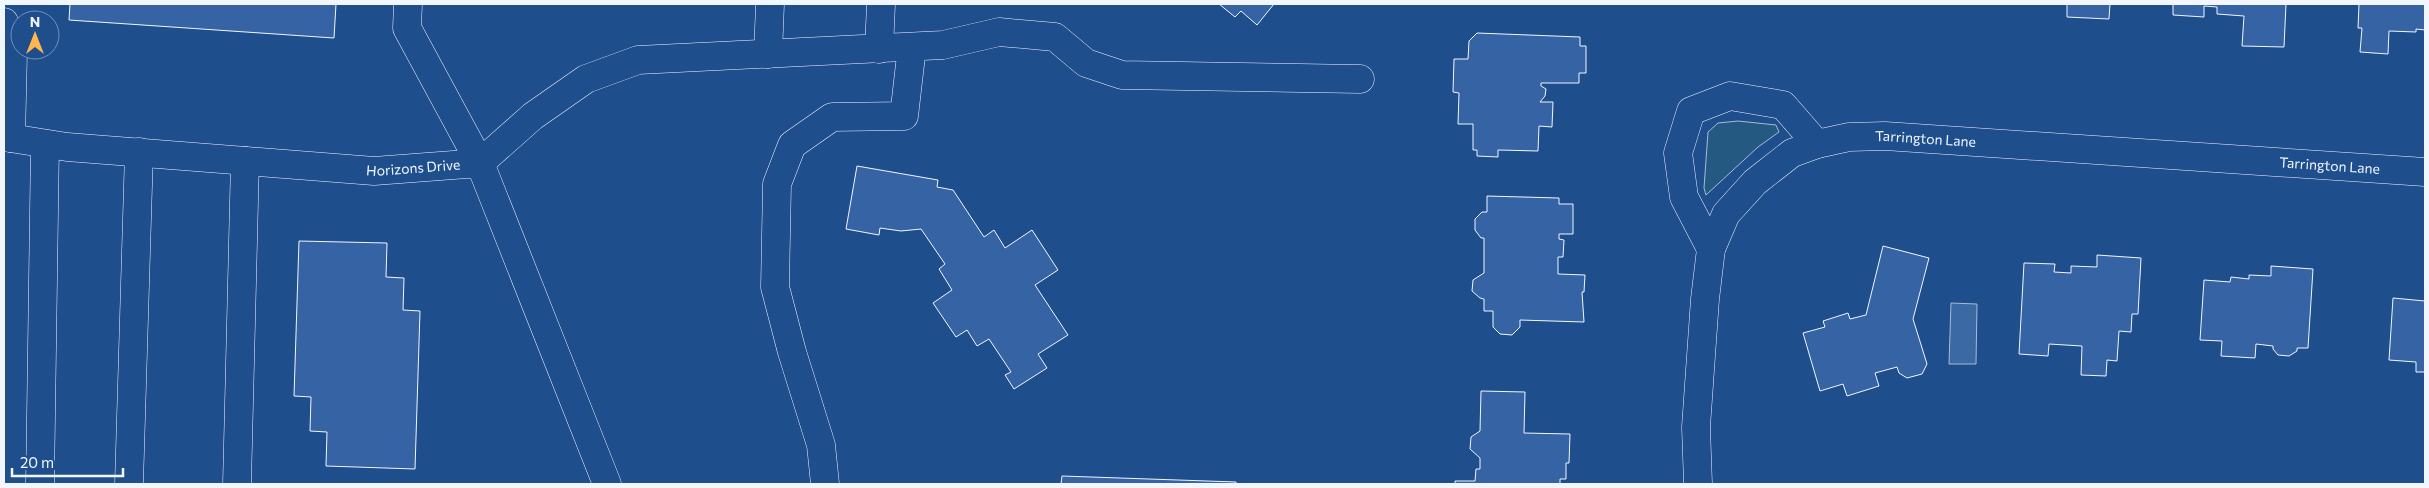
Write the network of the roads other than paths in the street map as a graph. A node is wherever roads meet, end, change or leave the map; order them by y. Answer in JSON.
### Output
{"nodes":[{"id":1,"x":408,"y":4,"type":"edge"},
{"id":2,"x":770,"y":4,"type":"edge"},
{"id":3,"x":881,"y":4,"type":"edge"},
{"id":4,"x":4,"y":22,"type":"edge"},
{"id":5,"x":912,"y":47,"type":"junction"},
{"id":6,"x":879,"y":49,"type":"junction"},
{"id":7,"x":768,"y":54,"type":"junction"},
{"id":8,"x":1360,"y":79,"type":"dead end"},
{"id":9,"x":7,"y":137,"type":"edge"},
{"id":10,"x":45,"y":144,"type":"junction"},
{"id":11,"x":1817,"y":144,"type":"junction"},
{"id":12,"x":139,"y":152,"type":"junction"},
{"id":13,"x":245,"y":161,"type":"junction"},
{"id":14,"x":480,"y":163,"type":"junction"},
{"id":15,"x":2425,"y":172,"type":"edge"},
{"id":16,"x":1711,"y":249,"type":"junction"},
{"id":17,"x":40,"y":484,"type":"edge"},
{"id":18,"x":130,"y":484,"type":"edge"},
{"id":19,"x":237,"y":484,"type":"edge"},
{"id":20,"x":607,"y":484,"type":"edge"},
{"id":21,"x":825,"y":484,"type":"edge"},
{"id":22,"x":1698,"y":484,"type":"edge"}],
"edges":[{"from":1,"to":14,"type":"street"},
{"from":2,"to":7,"type":"street"},
{"from":3,"to":6,"type":"street"},
{"from":4,"to":9,"type":"street"},
{"from":5,"to":6,"type":"street"},
{"from":5,"to":8,"type":"street"},
{"from":5,"to":21,"type":"street"},
{"from":6,"to":7,"type":"street"},
{"from":7,"to":14,"type":"street"},
{"from":9,"to":10,"type":"street","name":"Horizons Drive"},
{"from":10,"to":12,"type":"street","name":"Horizons Drive"},
{"from":10,"to":17,"type":"street"},
{"from":11,"to":15,"type":"street","name":"Tarrington Lane"},
{"from":11,"to":16,"type":"street","name":"Tarrington Lane"},
{"from":11,"to":16,"type":"street"},
{"from":12,"to":13,"type":"street","name":"Horizons Drive"},
{"from":12,"to":18,"type":"street"},
{"from":13,"to":14,"type":"street","name":"Horizons Drive"},
{"from":13,"to":19,"type":"street"},
{"from":14,"to":20,"type":"street","name":"Horizons Drive"},
{"from":16,"to":22,"type":"street","name":"Tarrington Lane"}]}
